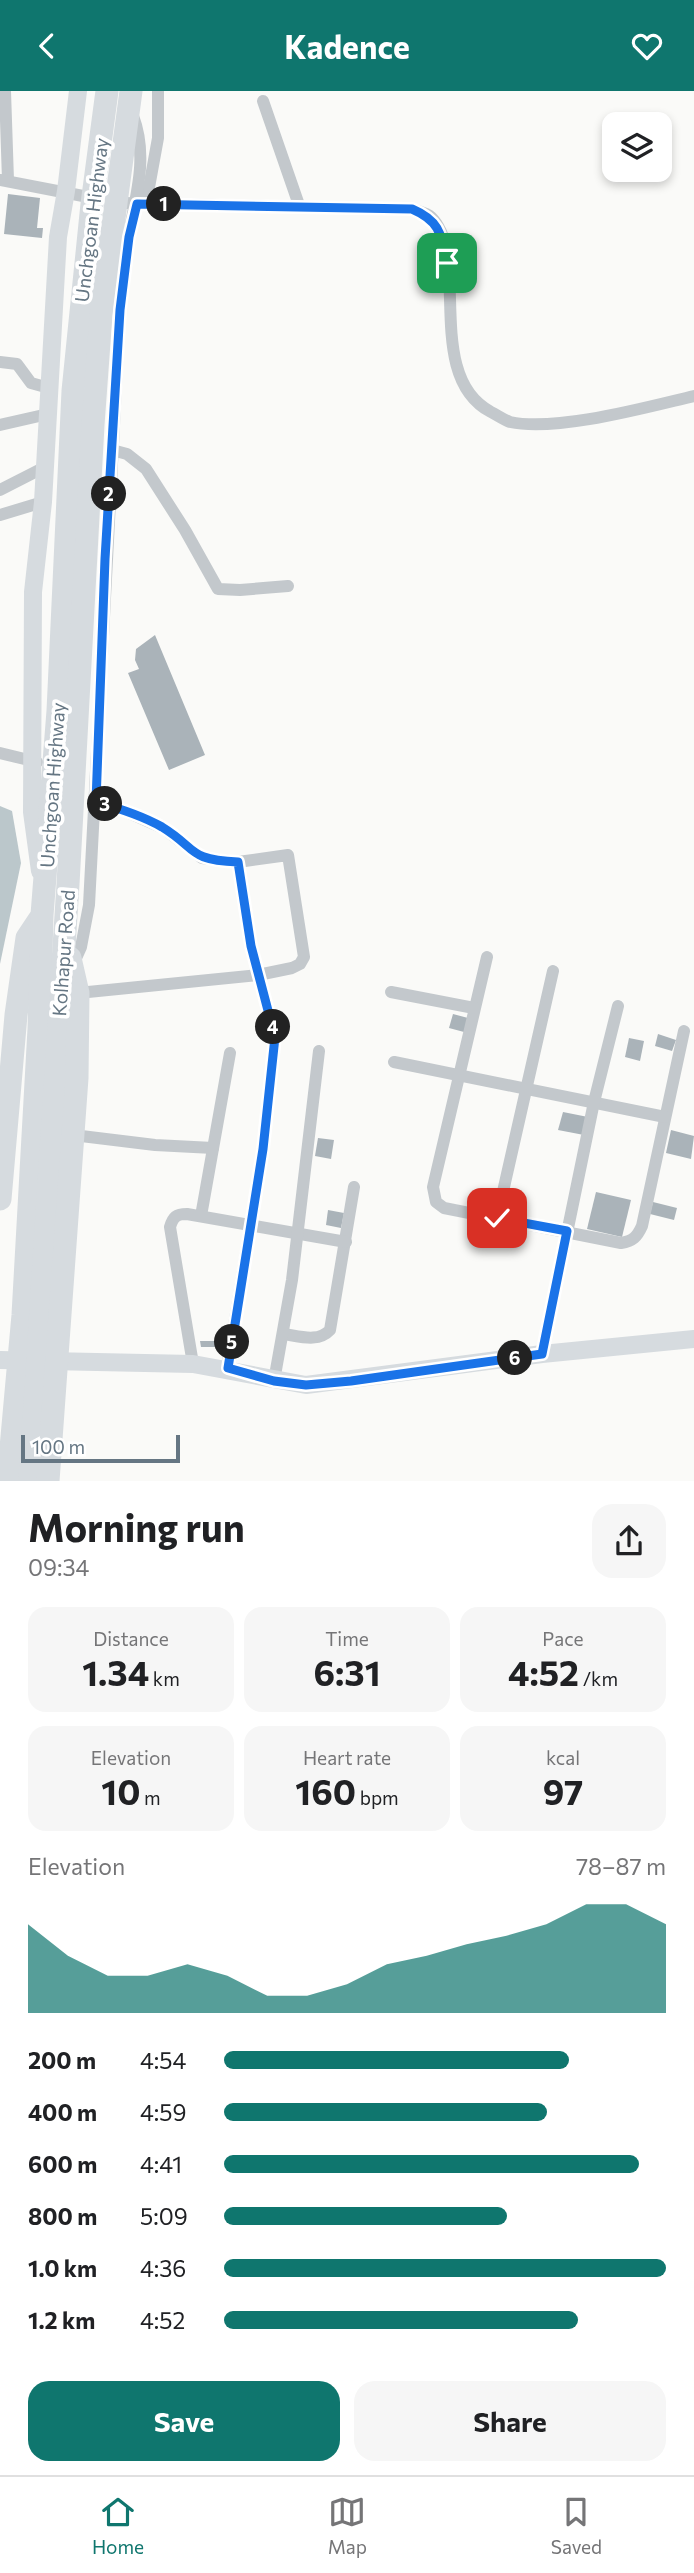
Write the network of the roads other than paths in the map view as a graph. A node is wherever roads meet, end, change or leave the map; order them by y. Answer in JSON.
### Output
{"nodes":[{"id":1,"x":5,"y":91,"type":"edge"},
{"id":2,"x":78,"y":91,"type":"edge"},
{"id":3,"x":107,"y":91,"type":"edge"},
{"id":4,"x":158,"y":91,"type":"edge"},
{"id":5,"x":130,"y":99,"type":"edge"},
{"id":6,"x":263,"y":101,"type":"dead end"},
{"id":7,"x":4,"y":180,"type":"edge"},
{"id":8,"x":75,"y":194,"type":"junction"},
{"id":9,"x":136,"y":204,"type":"junction"},
{"id":10,"x":299,"y":205,"type":"junction"},
{"id":11,"x":0,"y":362,"type":"edge"},
{"id":12,"x":49,"y":389,"type":"junction"},
{"id":13,"x":694,"y":396,"type":"edge"},
{"id":14,"x":48,"y":414,"type":"junction"},
{"id":15,"x":0,"y":425,"type":"edge"},
{"id":16,"x":112,"y":450,"type":"junction"},
{"id":17,"x":45,"y":467,"type":"junction"},
{"id":18,"x":0,"y":489,"type":"edge"},
{"id":19,"x":43,"y":502,"type":"junction"},
{"id":20,"x":0,"y":515,"type":"edge"},
{"id":21,"x":288,"y":586,"type":"dead end"},
{"id":22,"x":0,"y":753,"type":"edge"},
{"id":23,"x":43,"y":763,"type":"junction"},
{"id":24,"x":96,"y":802,"type":"junction"},
{"id":25,"x":238,"y":862,"type":"junction"},
{"id":26,"x":42,"y":915,"type":"junction"},
{"id":27,"x":64,"y":934,"type":"junction"},
{"id":28,"x":487,"y":957,"type":"dead end"},
{"id":29,"x":72,"y":967,"type":"junction"},
{"id":30,"x":553,"y":971,"type":"dead end"},
{"id":31,"x":258,"y":975,"type":"junction"},
{"id":32,"x":391,"y":992,"type":"dead end"},
{"id":33,"x":78,"y":993,"type":"junction"},
{"id":34,"x":618,"y":1006,"type":"dead end"},
{"id":35,"x":474,"y":1008,"type":"junction"},
{"id":36,"x":684,"y":1031,"type":"dead end"},
{"id":37,"x":319,"y":1051,"type":"dead end"},
{"id":38,"x":230,"y":1053,"type":"dead end"},
{"id":39,"x":394,"y":1062,"type":"dead end"},
{"id":40,"x":459,"y":1077,"type":"junction"},
{"id":41,"x":525,"y":1090,"type":"junction"},
{"id":42,"x":594,"y":1102,"type":"junction"},
{"id":43,"x":665,"y":1117,"type":"junction"},
{"id":44,"x":72,"y":1135,"type":"junction"},
{"id":45,"x":213,"y":1148,"type":"junction"},
{"id":46,"x":354,"y":1187,"type":"dead end"},
{"id":47,"x":0,"y":1199,"type":"edge"},
{"id":48,"x":201,"y":1216,"type":"junction"},
{"id":49,"x":497,"y":1218,"type":"junction"},
{"id":50,"x":249,"y":1226,"type":"junction"},
{"id":51,"x":567,"y":1231,"type":"junction"},
{"id":52,"x":298,"y":1233,"type":"junction"},
{"id":53,"x":346,"y":1242,"type":"junction"},
{"id":54,"x":283,"y":1334,"type":"junction"},
{"id":55,"x":692,"y":1342,"type":"edge"},
{"id":56,"x":30,"y":1346,"type":"junction"},
{"id":57,"x":542,"y":1354,"type":"junction"},
{"id":58,"x":193,"y":1364,"type":"junction"},
{"id":59,"x":28,"y":1367,"type":"edge"},
{"id":60,"x":228,"y":1368,"type":"junction"},
{"id":61,"x":274,"y":1381,"type":"junction"},
{"id":62,"x":8,"y":1481,"type":"edge"},
{"id":63,"x":30,"y":1481,"type":"edge"},
{"id":64,"x":48,"y":1481,"type":"edge"}],
"edges":[{"from":1,"to":7,"type":"street"},
{"from":2,"to":8,"type":"street"},
{"from":3,"to":23,"type":"highway","name":"Unchgoan Highway"},
{"from":4,"to":9,"type":"street"},
{"from":5,"to":9,"type":"street"},
{"from":5,"to":27,"type":"highway","name":"Kolhapur Road"},
{"from":6,"to":10,"type":"street"},
{"from":7,"to":8,"type":"street"},
{"from":8,"to":12,"type":"street"},
{"from":9,"to":10,"type":"street"},
{"from":9,"to":16,"type":"street"},
{"from":10,"to":13,"type":"street"},
{"from":11,"to":12,"type":"street"},
{"from":12,"to":14,"type":"street"},
{"from":14,"to":15,"type":"street"},
{"from":14,"to":17,"type":"street"},
{"from":16,"to":21,"type":"street"},
{"from":16,"to":24,"type":"street"},
{"from":17,"to":18,"type":"street"},
{"from":17,"to":19,"type":"street"},
{"from":19,"to":20,"type":"street"},
{"from":19,"to":23,"type":"street"},
{"from":22,"to":23,"type":"street"},
{"from":23,"to":26,"type":"highway","name":"Unchgoan Highway"},
{"from":24,"to":25,"type":"street"},
{"from":24,"to":29,"type":"street"},
{"from":25,"to":31,"type":"street"},
{"from":25,"to":31,"type":"street"},
{"from":26,"to":47,"type":"highway"},
{"from":26,"to":56,"type":"highway","name":"Unchgoan Highway"},
{"from":27,"to":29,"type":"highway"},
{"from":27,"to":56,"type":"highway","name":"Kolhapur Road"},
{"from":28,"to":35,"type":"street"},
{"from":29,"to":33,"type":"highway"},
{"from":30,"to":41,"type":"street"},
{"from":31,"to":33,"type":"street"},
{"from":31,"to":50,"type":"street"},
{"from":32,"to":35,"type":"street"},
{"from":33,"to":44,"type":"highway"},
{"from":34,"to":42,"type":"street"},
{"from":35,"to":40,"type":"street"},
{"from":36,"to":43,"type":"street"},
{"from":37,"to":52,"type":"street"},
{"from":38,"to":45,"type":"street"},
{"from":39,"to":40,"type":"street"},
{"from":40,"to":41,"type":"street"},
{"from":40,"to":49,"type":"street"},
{"from":41,"to":42,"type":"street"},
{"from":41,"to":49,"type":"street"},
{"from":42,"to":43,"type":"street"},
{"from":42,"to":51,"type":"street"},
{"from":43,"to":51,"type":"street"},
{"from":44,"to":45,"type":"street"},
{"from":44,"to":59,"type":"highway"},
{"from":45,"to":48,"type":"street"},
{"from":46,"to":53,"type":"street"},
{"from":48,"to":50,"type":"street"},
{"from":48,"to":58,"type":"street"},
{"from":49,"to":51,"type":"street"},
{"from":50,"to":52,"type":"street"},
{"from":50,"to":60,"type":"street"},
{"from":51,"to":57,"type":"street"},
{"from":52,"to":53,"type":"street"},
{"from":52,"to":54,"type":"street"},
{"from":53,"to":54,"type":"street"},
{"from":54,"to":61,"type":"street"},
{"from":55,"to":57,"type":"street"},
{"from":56,"to":59,"type":"highway","name":"Unchgoan Highway"},
{"from":57,"to":61,"type":"street"},
{"from":58,"to":59,"type":"street"},
{"from":58,"to":60,"type":"street"},
{"from":59,"to":62,"type":"highway","name":"Unchgoan Highway"},
{"from":59,"to":63,"type":"highway"},
{"from":59,"to":64,"type":"highway"},
{"from":60,"to":61,"type":"street"}]}
